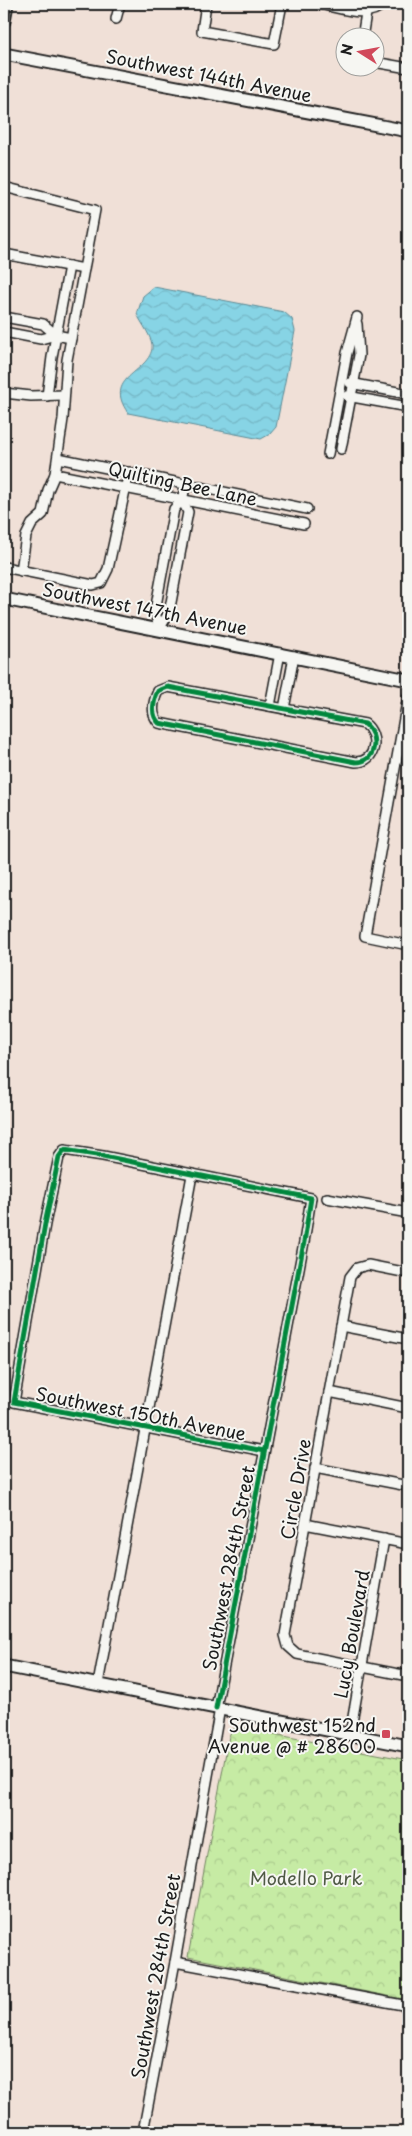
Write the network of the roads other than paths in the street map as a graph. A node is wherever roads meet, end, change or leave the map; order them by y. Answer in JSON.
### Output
{"nodes":[{"id":1,"x":7,"y":4,"type":"edge"},
{"id":2,"x":120,"y":4,"type":"edge"},
{"id":3,"x":206,"y":4,"type":"edge"},
{"id":4,"x":282,"y":4,"type":"edge"},
{"id":5,"x":319,"y":4,"type":"edge"},
{"id":6,"x":383,"y":4,"type":"edge"},
{"id":7,"x":366,"y":12,"type":"junction"},
{"id":8,"x":116,"y":19,"type":"dead end"},
{"id":9,"x":4,"y":21,"type":"edge"},
{"id":10,"x":364,"y":28,"type":"edge"},
{"id":11,"x":4,"y":54,"type":"edge"},
{"id":12,"x":384,"y":64,"type":"edge"},
{"id":13,"x":408,"y":68,"type":"edge"},
{"id":14,"x":408,"y":131,"type":"edge"},
{"id":15,"x":4,"y":187,"type":"edge"},
{"id":16,"x":4,"y":254,"type":"edge"},
{"id":17,"x":69,"y":266,"type":"junction"},
{"id":18,"x":84,"y":269,"type":"junction"},
{"id":19,"x":4,"y":317,"type":"edge"},
{"id":20,"x":4,"y":332,"type":"edge"},
{"id":21,"x":56,"y":335,"type":"junction"},
{"id":22,"x":71,"y":338,"type":"junction"},
{"id":23,"x":342,"y":382,"type":"junction"},
{"id":24,"x":354,"y":384,"type":"junction"},
{"id":25,"x":4,"y":392,"type":"edge"},
{"id":26,"x":340,"y":394,"type":"junction"},
{"id":27,"x":408,"y":394,"type":"edge"},
{"id":28,"x":64,"y":395,"type":"junction"},
{"id":29,"x":47,"y":396,"type":"junction"},
{"id":30,"x":352,"y":396,"type":"junction"},
{"id":31,"x":408,"y":407,"type":"edge"},
{"id":32,"x":341,"y":449,"type":"dead end"},
{"id":33,"x":328,"y":454,"type":"dead end"},
{"id":34,"x":58,"y":458,"type":"junction"},
{"id":35,"x":129,"y":472,"type":"junction"},
{"id":36,"x":55,"y":474,"type":"junction"},
{"id":37,"x":186,"y":484,"type":"junction"},
{"id":38,"x":126,"y":488,"type":"junction"},
{"id":39,"x":182,"y":500,"type":"junction"},
{"id":40,"x":307,"y":509,"type":"dead end"},
{"id":41,"x":304,"y":524,"type":"dead end"},
{"id":42,"x":4,"y":567,"type":"edge"},
{"id":43,"x":21,"y":571,"type":"junction"},
{"id":44,"x":4,"y":598,"type":"edge"},
{"id":45,"x":159,"y":629,"type":"junction"},
{"id":46,"x":280,"y":653,"type":"junction"},
{"id":47,"x":294,"y":656,"type":"junction"},
{"id":48,"x":408,"y":680,"type":"edge"},
{"id":49,"x":408,"y":696,"type":"edge"},
{"id":50,"x":270,"y":706,"type":"junction"},
{"id":51,"x":284,"y":709,"type":"junction"},
{"id":52,"x":408,"y":945,"type":"edge"},
{"id":53,"x":192,"y":1175,"type":"junction"},
{"id":54,"x":327,"y":1198,"type":"dead end"},
{"id":55,"x":408,"y":1213,"type":"edge"},
{"id":56,"x":408,"y":1273,"type":"edge"},
{"id":57,"x":342,"y":1326,"type":"junction"},
{"id":58,"x":408,"y":1339,"type":"edge"},
{"id":59,"x":329,"y":1392,"type":"junction"},
{"id":60,"x":408,"y":1408,"type":"edge"},
{"id":61,"x":146,"y":1428,"type":"junction"},
{"id":62,"x":264,"y":1451,"type":"junction"},
{"id":63,"x":315,"y":1468,"type":"junction"},
{"id":64,"x":408,"y":1486,"type":"edge"},
{"id":65,"x":305,"y":1524,"type":"junction"},
{"id":66,"x":384,"y":1539,"type":"junction"},
{"id":67,"x":408,"y":1544,"type":"edge"},
{"id":68,"x":4,"y":1666,"type":"edge"},
{"id":69,"x":361,"y":1667,"type":"junction"},
{"id":70,"x":408,"y":1676,"type":"edge"},
{"id":71,"x":98,"y":1684,"type":"junction"},
{"id":72,"x":218,"y":1708,"type":"junction"},
{"id":73,"x":350,"y":1734,"type":"junction"},
{"id":74,"x":408,"y":1746,"type":"edge"},
{"id":75,"x":175,"y":1962,"type":"junction"},
{"id":76,"x":408,"y":2006,"type":"edge"},
{"id":77,"x":142,"y":2132,"type":"edge"}],
"edges":[{"from":1,"to":9,"type":"street"},
{"from":2,"to":8,"type":"street"},
{"from":3,"to":4,"type":"street"},
{"from":5,"to":7,"type":"street"},
{"from":6,"to":7,"type":"street"},
{"from":7,"to":10,"type":"street"},
{"from":11,"to":14,"type":"street","name":"Southwest 144th Avenue"},
{"from":12,"to":13,"type":"street"},
{"from":15,"to":18,"type":"street"},
{"from":16,"to":17,"type":"street"},
{"from":17,"to":18,"type":"street"},
{"from":17,"to":21,"type":"street"},
{"from":18,"to":22,"type":"street"},
{"from":19,"to":21,"type":"street"},
{"from":20,"to":21,"type":"street"},
{"from":21,"to":22,"type":"street"},
{"from":21,"to":29,"type":"street"},
{"from":22,"to":28,"type":"street"},
{"from":23,"to":24,"type":"street"},
{"from":23,"to":24,"type":"street"},
{"from":23,"to":26,"type":"street"},
{"from":24,"to":27,"type":"street"},
{"from":24,"to":30,"type":"street"},
{"from":25,"to":29,"type":"street"},
{"from":26,"to":30,"type":"street"},
{"from":26,"to":33,"type":"street"},
{"from":28,"to":29,"type":"street"},
{"from":28,"to":34,"type":"street"},
{"from":30,"to":31,"type":"street"},
{"from":30,"to":32,"type":"street"},
{"from":34,"to":35,"type":"street","name":"Quilting Bee Lane"},
{"from":34,"to":36,"type":"street"},
{"from":35,"to":37,"type":"street","name":"Quilting Bee Lane"},
{"from":35,"to":38,"type":"street"},
{"from":36,"to":38,"type":"street","name":"Quilting Bee Lane"},
{"from":36,"to":43,"type":"street"},
{"from":37,"to":39,"type":"street"},
{"from":37,"to":40,"type":"street","name":"Quilting Bee Lane"},
{"from":38,"to":39,"type":"street","name":"Quilting Bee Lane"},
{"from":38,"to":43,"type":"street"},
{"from":39,"to":41,"type":"street","name":"Quilting Bee Lane"},
{"from":39,"to":45,"type":"street"},
{"from":39,"to":45,"type":"street"},
{"from":42,"to":43,"type":"street"},
{"from":44,"to":45,"type":"street","name":"Southwest 147th Avenue"},
{"from":45,"to":46,"type":"street","name":"Southwest 147th Avenue"},
{"from":46,"to":47,"type":"street","name":"Southwest 147th Avenue"},
{"from":46,"to":50,"type":"street"},
{"from":47,"to":48,"type":"street","name":"Southwest 147th Avenue"},
{"from":47,"to":51,"type":"street"},
{"from":49,"to":52,"type":"street"},
{"from":50,"to":51,"type":"street"},
{"from":50,"to":51,"type":"street"},
{"from":53,"to":61,"type":"street"},
{"from":53,"to":61,"type":"street","name":"Southwest 150th Avenue"},
{"from":53,"to":62,"type":"street","name":"Southwest 284th Street"},
{"from":54,"to":55,"type":"street"},
{"from":56,"to":57,"type":"street","name":"Circle Drive"},
{"from":57,"to":58,"type":"street"},
{"from":57,"to":59,"type":"street","name":"Circle Drive"},
{"from":59,"to":60,"type":"street"},
{"from":59,"to":63,"type":"street","name":"Circle Drive"},
{"from":61,"to":62,"type":"street","name":"Southwest 150th Avenue"},
{"from":61,"to":71,"type":"street"},
{"from":62,"to":72,"type":"street","name":"Southwest 284th Street"},
{"from":63,"to":64,"type":"street"},
{"from":63,"to":65,"type":"street","name":"Circle Drive"},
{"from":65,"to":66,"type":"street"},
{"from":65,"to":69,"type":"street","name":"Circle Drive"},
{"from":66,"to":67,"type":"street"},
{"from":66,"to":69,"type":"street","name":"Lucy Boulevard"},
{"from":68,"to":71,"type":"street"},
{"from":69,"to":70,"type":"street","name":"Circle Drive"},
{"from":69,"to":73,"type":"street","name":"Lucy Boulevard"},
{"from":71,"to":72,"type":"street"},
{"from":72,"to":73,"type":"street"},
{"from":72,"to":75,"type":"street","name":"Southwest 284th Street"},
{"from":73,"to":74,"type":"street"},
{"from":75,"to":76,"type":"street"},
{"from":75,"to":77,"type":"street","name":"Southwest 284th Street"}]}
